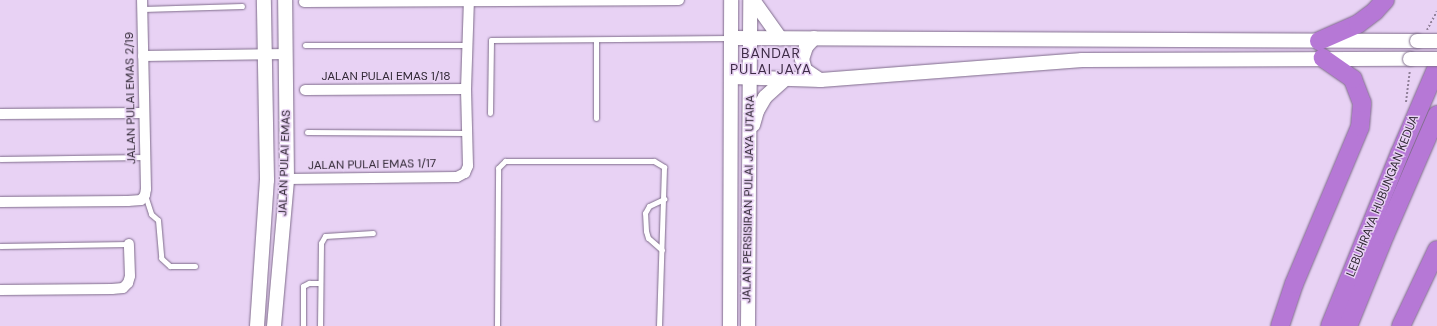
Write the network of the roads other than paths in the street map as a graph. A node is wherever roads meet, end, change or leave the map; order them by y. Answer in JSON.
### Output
{"nodes":[{"id":1,"x":264,"y":0,"type":"edge"},
{"id":2,"x":285,"y":0,"type":"edge"},
{"id":3,"x":679,"y":0,"type":"edge"},
{"id":4,"x":731,"y":0,"type":"edge"},
{"id":5,"x":752,"y":0,"type":"edge"},
{"id":6,"x":1385,"y":0,"type":"edge"},
{"id":7,"x":469,"y":1,"type":"edge"},
{"id":8,"x":590,"y":1,"type":"edge"},
{"id":9,"x":304,"y":2,"type":"dead end"},
{"id":10,"x":142,"y":4,"type":"edge"},
{"id":11,"x":242,"y":6,"type":"dead end"},
{"id":12,"x":731,"y":38,"type":"junction"},
{"id":13,"x":750,"y":38,"type":"junction"},
{"id":14,"x":780,"y":38,"type":"junction"},
{"id":15,"x":814,"y":38,"type":"junction"},
{"id":16,"x":1427,"y":38,"type":"edge"},
{"id":17,"x":596,"y":40,"type":"junction"},
{"id":18,"x":1319,"y":41,"type":"junction"},
{"id":19,"x":304,"y":45,"type":"dead end"},
{"id":20,"x":468,"y":45,"type":"junction"},
{"id":21,"x":264,"y":54,"type":"junction"},
{"id":22,"x":286,"y":54,"type":"junction"},
{"id":23,"x":143,"y":56,"type":"junction"},
{"id":24,"x":1323,"y":58,"type":"junction"},
{"id":25,"x":1437,"y":59,"type":"edge"},
{"id":26,"x":1437,"y":67,"type":"edge"},
{"id":27,"x":731,"y":77,"type":"junction"},
{"id":28,"x":750,"y":78,"type":"junction"},
{"id":29,"x":785,"y":79,"type":"junction"},
{"id":30,"x":821,"y":80,"type":"junction"},
{"id":31,"x":466,"y":89,"type":"junction"},
{"id":32,"x":305,"y":90,"type":"dead end"},
{"id":33,"x":143,"y":113,"type":"junction"},
{"id":34,"x":490,"y":113,"type":"dead end"},
{"id":35,"x":0,"y":114,"type":"edge"},
{"id":36,"x":1437,"y":115,"type":"edge"},
{"id":37,"x":596,"y":118,"type":"dead end"},
{"id":38,"x":307,"y":132,"type":"dead end"},
{"id":39,"x":467,"y":133,"type":"junction"},
{"id":40,"x":749,"y":139,"type":"junction"},
{"id":41,"x":145,"y":157,"type":"junction"},
{"id":42,"x":0,"y":159,"type":"edge"},
{"id":43,"x":287,"y":179,"type":"junction"},
{"id":44,"x":145,"y":195,"type":"junction"},
{"id":45,"x":664,"y":199,"type":"junction"},
{"id":46,"x":0,"y":202,"type":"edge"},
{"id":47,"x":373,"y":233,"type":"dead end"},
{"id":48,"x":129,"y":244,"type":"joint"},
{"id":49,"x":0,"y":246,"type":"edge"},
{"id":50,"x":662,"y":250,"type":"junction"},
{"id":51,"x":1437,"y":250,"type":"edge"},
{"id":52,"x":195,"y":266,"type":"dead end"},
{"id":53,"x":320,"y":283,"type":"junction"},
{"id":54,"x":0,"y":290,"type":"edge"},
{"id":55,"x":257,"y":326,"type":"edge"},
{"id":56,"x":274,"y":326,"type":"edge"},
{"id":57,"x":302,"y":326,"type":"edge"},
{"id":58,"x":320,"y":326,"type":"edge"},
{"id":59,"x":497,"y":326,"type":"edge"},
{"id":60,"x":659,"y":326,"type":"edge"},
{"id":61,"x":730,"y":326,"type":"edge"},
{"id":62,"x":748,"y":326,"type":"edge"},
{"id":63,"x":1280,"y":326,"type":"edge"},
{"id":64,"x":1330,"y":326,"type":"edge"},
{"id":65,"x":1348,"y":326,"type":"edge"},
{"id":66,"x":1401,"y":326,"type":"edge"}],
"edges":[{"from":1,"to":21,"type":"main road","name":"JALAN PULAI EMAS"},
{"from":2,"to":22,"type":"main road","name":"JALAN PULAI EMAS"},
{"from":3,"to":8,"type":"street"},
{"from":4,"to":12,"type":"main road","name":"JALAN PERSISIRAN PULAI JAYA UTARA"},
{"from":5,"to":13,"type":"main road","name":"JALAN PERSISIRAN PULAI JAYA UTARA"},
{"from":5,"to":14,"type":"main road"},
{"from":6,"to":18,"type":"highway"},
{"from":7,"to":8,"type":"street"},
{"from":7,"to":9,"type":"street"},
{"from":7,"to":20,"type":"street"},
{"from":10,"to":11,"type":"lane"},
{"from":10,"to":23,"type":"street","name":"JALAN PULAI EMAS 2/19"},
{"from":12,"to":13,"type":"main road"},
{"from":12,"to":17,"type":"lane"},
{"from":12,"to":27,"type":"main road","name":"JALAN PERSISIRAN PULAI JAYA UTARA"},
{"from":13,"to":14,"type":"main road"},
{"from":13,"to":28,"type":"main road","name":"JALAN PERSISIRAN PULAI JAYA UTARA"},
{"from":14,"to":15,"type":"main road"},
{"from":15,"to":18,"type":"main road"},
{"from":15,"to":30,"type":"main road"},
{"from":16,"to":18,"type":"main road"},
{"from":17,"to":34,"type":"lane"},
{"from":17,"to":37,"type":"lane"},
{"from":19,"to":20,"type":"lane"},
{"from":20,"to":31,"type":"street"},
{"from":21,"to":22,"type":"street"},
{"from":21,"to":23,"type":"street"},
{"from":21,"to":55,"type":"main road","name":"JALAN PULAI EMAS"},
{"from":22,"to":43,"type":"main road","name":"JALAN PULAI EMAS"},
{"from":23,"to":33,"type":"street","name":"JALAN PULAI EMAS 2/19"},
{"from":24,"to":25,"type":"main road","bridge":true},
{"from":24,"to":30,"type":"main road"},
{"from":24,"to":63,"type":"highway"},
{"from":26,"to":64,"type":"highway","name":"LEBUHRAYA HUBUNGAN KEDUA"},
{"from":27,"to":28,"type":"main road"},
{"from":27,"to":61,"type":"main road","name":"JALAN PERSISIRAN PULAI JAYA UTARA"},
{"from":28,"to":29,"type":"main road"},
{"from":28,"to":40,"type":"main road","name":"JALAN PERSISIRAN PULAI JAYA UTARA"},
{"from":29,"to":30,"type":"main road"},
{"from":29,"to":40,"type":"main road"},
{"from":31,"to":32,"type":"street","name":"JALAN PULAI EMAS 1/18"},
{"from":31,"to":39,"type":"street"},
{"from":33,"to":35,"type":"street"},
{"from":33,"to":41,"type":"street","name":"JALAN PULAI EMAS 2/19"},
{"from":36,"to":65,"type":"highway","name":"LEBUHRAYA HUBUNGAN KEDUA"},
{"from":38,"to":39,"type":"lane"},
{"from":39,"to":43,"type":"street","name":"JALAN PULAI EMAS 1/17"},
{"from":40,"to":62,"type":"main road","name":"JALAN PERSISIRAN PULAI JAYA UTARA"},
{"from":41,"to":42,"type":"lane"},
{"from":41,"to":44,"type":"street","name":"JALAN PULAI EMAS 2/19"},
{"from":43,"to":56,"type":"main road","name":"JALAN PULAI EMAS"},
{"from":44,"to":46,"type":"street"},
{"from":44,"to":52,"type":"lane"},
{"from":45,"to":50,"type":"lane"},
{"from":45,"to":50,"type":"lane"},
{"from":45,"to":59,"type":"lane"},
{"from":47,"to":53,"type":"lane"},
{"from":48,"to":49,"type":"lane"},
{"from":48,"to":54,"type":"street"},
{"from":50,"to":60,"type":"lane"},
{"from":51,"to":66,"type":"highway"},
{"from":53,"to":57,"type":"lane"},
{"from":53,"to":58,"type":"lane"}]}
